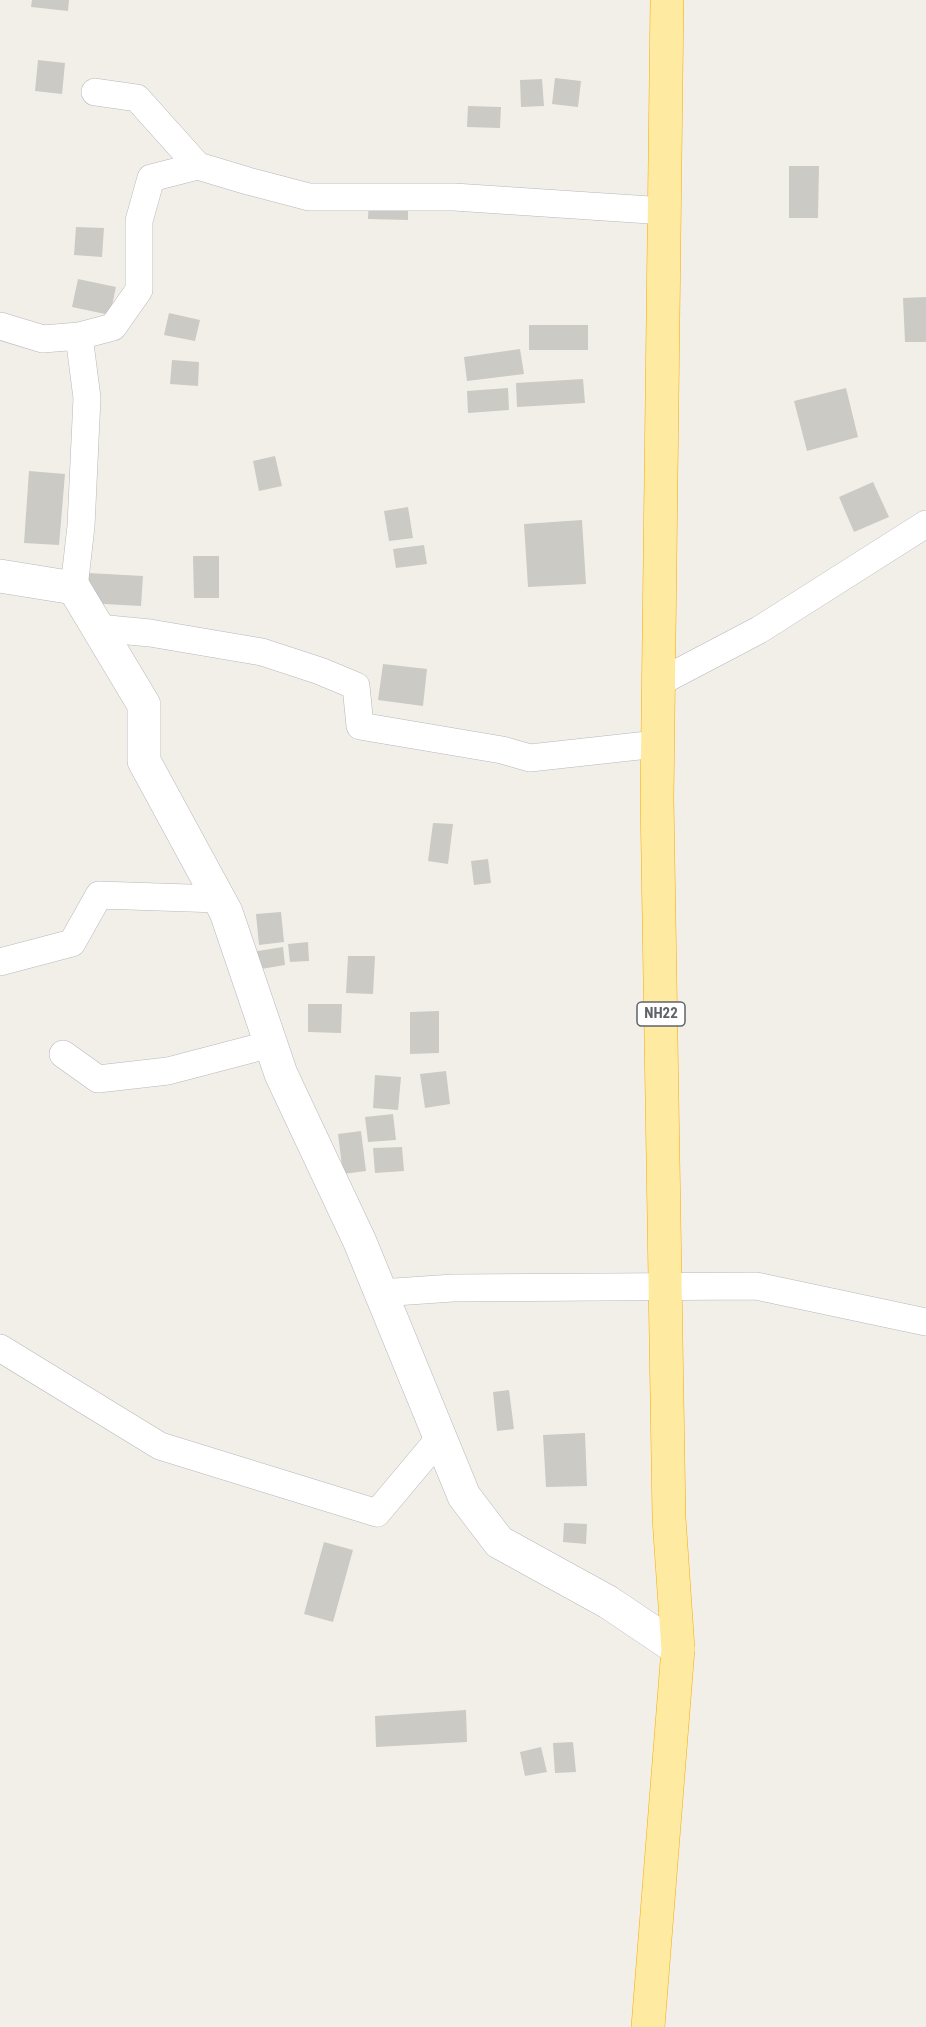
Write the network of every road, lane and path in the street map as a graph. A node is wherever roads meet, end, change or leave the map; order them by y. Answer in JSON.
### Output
{"nodes":[{"id":1,"x":667,"y":0,"type":"edge"},
{"id":2,"x":95,"y":92,"type":"dead end"},
{"id":3,"x":198,"y":166,"type":"junction"},
{"id":4,"x":665,"y":211,"type":"junction"},
{"id":5,"x":0,"y":326,"type":"edge"},
{"id":6,"x":79,"y":336,"type":"junction"},
{"id":7,"x":926,"y":524,"type":"edge"},
{"id":8,"x":0,"y":576,"type":"edge"},
{"id":9,"x":74,"y":588,"type":"junction"},
{"id":10,"x":98,"y":628,"type":"junction"},
{"id":11,"x":658,"y":682,"type":"junction"},
{"id":12,"x":657,"y":744,"type":"junction"},
{"id":13,"x":219,"y":899,"type":"junction"},
{"id":14,"x":0,"y":962,"type":"edge"},
{"id":15,"x":271,"y":1044,"type":"junction"},
{"id":16,"x":63,"y":1054,"type":"dead end"},
{"id":17,"x":666,"y":1285,"type":"junction"},
{"id":18,"x":380,"y":1293,"type":"junction"},
{"id":19,"x":926,"y":1322,"type":"edge"},
{"id":20,"x":0,"y":1348,"type":"edge"},
{"id":21,"x":440,"y":1439,"type":"junction"},
{"id":22,"x":678,"y":1649,"type":"junction"},
{"id":23,"x":648,"y":2027,"type":"edge"}],
"edges":[{"from":1,"to":4,"type":"highway","number":"NH22"},
{"from":2,"to":3,"type":"street"},
{"from":3,"to":4,"type":"street"},
{"from":3,"to":6,"type":"street"},
{"from":4,"to":11,"type":"highway","number":"NH22"},
{"from":5,"to":6,"type":"street"},
{"from":6,"to":9,"type":"street"},
{"from":7,"to":11,"type":"street"},
{"from":8,"to":9,"type":"street"},
{"from":9,"to":10,"type":"street"},
{"from":10,"to":12,"type":"street"},
{"from":10,"to":13,"type":"street"},
{"from":11,"to":12,"type":"highway","number":"NH22"},
{"from":12,"to":17,"type":"highway","number":"NH22"},
{"from":13,"to":14,"type":"street"},
{"from":13,"to":15,"type":"street"},
{"from":15,"to":16,"type":"street"},
{"from":15,"to":18,"type":"street"},
{"from":17,"to":18,"type":"street"},
{"from":17,"to":19,"type":"street"},
{"from":17,"to":22,"type":"highway","number":"NH22"},
{"from":18,"to":21,"type":"street"},
{"from":20,"to":21,"type":"street"},
{"from":21,"to":22,"type":"street"},
{"from":22,"to":23,"type":"highway","number":"NH22"}]}
